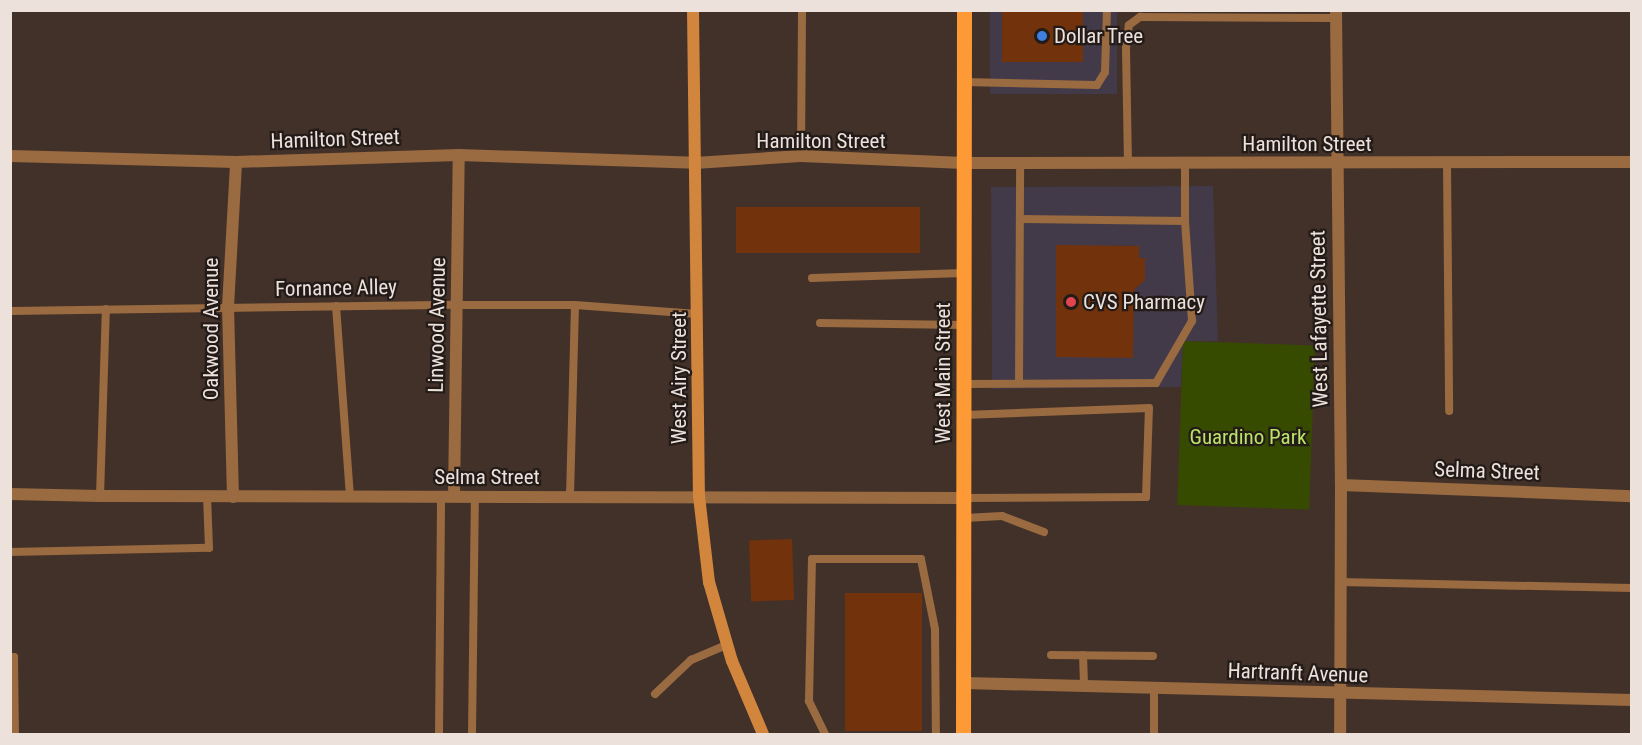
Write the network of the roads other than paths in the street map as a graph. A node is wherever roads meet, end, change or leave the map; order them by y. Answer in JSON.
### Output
{"nodes":[{"id":1,"x":693,"y":10,"type":"edge"},
{"id":2,"x":802,"y":10,"type":"edge"},
{"id":3,"x":964,"y":10,"type":"edge"},
{"id":4,"x":1107,"y":10,"type":"edge"},
{"id":5,"x":1143,"y":14,"type":"edge"},
{"id":6,"x":1336,"y":14,"type":"edge"},
{"id":7,"x":964,"y":82,"type":"junction"},
{"id":8,"x":459,"y":155,"type":"junction"},
{"id":9,"x":10,"y":156,"type":"edge"},
{"id":10,"x":801,"y":156,"type":"junction"},
{"id":11,"x":236,"y":162,"type":"junction"},
{"id":12,"x":1632,"y":162,"type":"edge"},
{"id":13,"x":695,"y":163,"type":"junction"},
{"id":14,"x":964,"y":163,"type":"junction"},
{"id":15,"x":1447,"y":163,"type":"junction"},
{"id":16,"x":1020,"y":164,"type":"junction"},
{"id":17,"x":1128,"y":164,"type":"junction"},
{"id":18,"x":1185,"y":164,"type":"junction"},
{"id":19,"x":1336,"y":164,"type":"junction"},
{"id":20,"x":1021,"y":219,"type":"junction"},
{"id":21,"x":1185,"y":221,"type":"junction"},
{"id":22,"x":964,"y":273,"type":"junction"},
{"id":23,"x":812,"y":278,"type":"dead end"},
{"id":24,"x":458,"y":305,"type":"junction"},
{"id":25,"x":336,"y":306,"type":"junction"},
{"id":26,"x":575,"y":306,"type":"junction"},
{"id":27,"x":228,"y":307,"type":"junction"},
{"id":28,"x":106,"y":309,"type":"junction"},
{"id":29,"x":10,"y":310,"type":"edge"},
{"id":30,"x":698,"y":314,"type":"junction"},
{"id":31,"x":820,"y":323,"type":"dead end"},
{"id":32,"x":964,"y":325,"type":"junction"},
{"id":33,"x":1019,"y":383,"type":"junction"},
{"id":34,"x":964,"y":384,"type":"junction"},
{"id":35,"x":1449,"y":411,"type":"dead end"},
{"id":36,"x":964,"y":414,"type":"junction"},
{"id":37,"x":1341,"y":485,"type":"junction"},
{"id":38,"x":10,"y":494,"type":"edge"},
{"id":39,"x":100,"y":496,"type":"junction"},
{"id":40,"x":207,"y":496,"type":"junction"},
{"id":41,"x":448,"y":496,"type":"junction"},
{"id":42,"x":475,"y":496,"type":"junction"},
{"id":43,"x":570,"y":496,"type":"junction"},
{"id":44,"x":699,"y":496,"type":"junction"},
{"id":45,"x":1632,"y":496,"type":"edge"},
{"id":46,"x":233,"y":497,"type":"junction"},
{"id":47,"x":350,"y":497,"type":"junction"},
{"id":48,"x":964,"y":498,"type":"junction"},
{"id":49,"x":964,"y":518,"type":"junction"},
{"id":50,"x":1044,"y":532,"type":"dead end"},
{"id":51,"x":10,"y":552,"type":"edge"},
{"id":52,"x":1341,"y":582,"type":"junction"},
{"id":53,"x":1632,"y":588,"type":"edge"},
{"id":54,"x":727,"y":645,"type":"junction"},
{"id":55,"x":1051,"y":655,"type":"dead end"},
{"id":56,"x":1083,"y":655,"type":"junction"},
{"id":57,"x":1153,"y":656,"type":"dead end"},
{"id":58,"x":10,"y":657,"type":"edge"},
{"id":59,"x":964,"y":683,"type":"junction"},
{"id":60,"x":1084,"y":686,"type":"junction"},
{"id":61,"x":1154,"y":689,"type":"junction"},
{"id":62,"x":655,"y":694,"type":"dead end"},
{"id":63,"x":1340,"y":694,"type":"junction"},
{"id":64,"x":1632,"y":700,"type":"edge"},
{"id":65,"x":15,"y":735,"type":"edge"},
{"id":66,"x":439,"y":735,"type":"edge"},
{"id":67,"x":472,"y":735,"type":"edge"},
{"id":68,"x":763,"y":735,"type":"edge"},
{"id":69,"x":825,"y":735,"type":"edge"},
{"id":70,"x":936,"y":735,"type":"edge"},
{"id":71,"x":963,"y":735,"type":"edge"},
{"id":72,"x":1154,"y":735,"type":"edge"},
{"id":73,"x":1340,"y":735,"type":"edge"}],
"edges":[{"from":1,"to":13,"type":"main road","name":"West Airy Street"},
{"from":2,"to":10,"type":"lane"},
{"from":3,"to":7,"type":"main road","name":"West Main Street"},
{"from":4,"to":7,"type":"lane"},
{"from":5,"to":6,"type":"lane"},
{"from":5,"to":17,"type":"lane"},
{"from":6,"to":19,"type":"street","name":"West Lafayette Street"},
{"from":7,"to":14,"type":"main road","name":"West Main Street"},
{"from":8,"to":11,"type":"street","name":"Hamilton Street"},
{"from":8,"to":13,"type":"street","name":"Hamilton Street"},
{"from":8,"to":24,"type":"street","name":"Linwood Avenue"},
{"from":9,"to":11,"type":"street","name":"Hamilton Street"},
{"from":10,"to":13,"type":"street","name":"Hamilton Street"},
{"from":10,"to":14,"type":"street","name":"Hamilton Street"},
{"from":11,"to":27,"type":"street","name":"Oakwood Avenue"},
{"from":12,"to":15,"type":"street","name":"Hamilton Street"},
{"from":13,"to":30,"type":"main road","name":"West Airy Street"},
{"from":14,"to":16,"type":"street","name":"Hamilton Street"},
{"from":14,"to":22,"type":"main road","name":"West Main Street"},
{"from":15,"to":19,"type":"street","name":"Hamilton Street"},
{"from":15,"to":35,"type":"lane"},
{"from":16,"to":17,"type":"street","name":"Hamilton Street"},
{"from":16,"to":20,"type":"lane"},
{"from":17,"to":18,"type":"street","name":"Hamilton Street"},
{"from":18,"to":19,"type":"street","name":"Hamilton Street"},
{"from":18,"to":21,"type":"lane"},
{"from":19,"to":37,"type":"street","name":"West Lafayette Street"},
{"from":20,"to":21,"type":"lane"},
{"from":20,"to":33,"type":"lane"},
{"from":21,"to":33,"type":"lane"},
{"from":22,"to":23,"type":"lane"},
{"from":22,"to":32,"type":"main road","name":"West Main Street"},
{"from":24,"to":25,"type":"lane","name":"Fornance Alley"},
{"from":24,"to":26,"type":"lane","name":"Fornance Alley"},
{"from":24,"to":41,"type":"street","name":"Linwood Avenue"},
{"from":25,"to":27,"type":"lane","name":"Fornance Alley"},
{"from":25,"to":47,"type":"lane"},
{"from":26,"to":30,"type":"lane","name":"Fornance Alley"},
{"from":26,"to":43,"type":"lane"},
{"from":27,"to":28,"type":"lane","name":"Fornance Alley"},
{"from":27,"to":46,"type":"street","name":"Oakwood Avenue"},
{"from":28,"to":29,"type":"lane","name":"Fornance Alley"},
{"from":28,"to":39,"type":"lane"},
{"from":30,"to":44,"type":"main road","name":"West Airy Street"},
{"from":31,"to":32,"type":"lane"},
{"from":32,"to":34,"type":"main road","name":"West Main Street"},
{"from":33,"to":34,"type":"lane"},
{"from":34,"to":36,"type":"main road","name":"West Main Street"},
{"from":36,"to":48,"type":"main road","name":"West Main Street"},
{"from":36,"to":48,"type":"lane"},
{"from":37,"to":45,"type":"street","name":"Selma Street"},
{"from":37,"to":52,"type":"street","name":"West Lafayette Street"},
{"from":38,"to":39,"type":"street","name":"Selma Street"},
{"from":39,"to":40,"type":"street","name":"Selma Street"},
{"from":40,"to":46,"type":"street","name":"Selma Street"},
{"from":40,"to":51,"type":"lane"},
{"from":41,"to":42,"type":"street","name":"Selma Street"},
{"from":41,"to":47,"type":"street","name":"Selma Street"},
{"from":41,"to":66,"type":"lane"},
{"from":42,"to":43,"type":"street","name":"Selma Street"},
{"from":42,"to":67,"type":"lane"},
{"from":43,"to":44,"type":"street","name":"Selma Street"},
{"from":44,"to":48,"type":"street","name":"Selma Street"},
{"from":44,"to":54,"type":"main road","name":"West Airy Street"},
{"from":46,"to":47,"type":"street","name":"Selma Street"},
{"from":48,"to":49,"type":"main road","name":"West Main Street"},
{"from":49,"to":50,"type":"lane"},
{"from":49,"to":59,"type":"main road","name":"West Main Street"},
{"from":52,"to":53,"type":"lane"},
{"from":52,"to":63,"type":"street","name":"West Lafayette Street"},
{"from":54,"to":62,"type":"lane"},
{"from":54,"to":68,"type":"main road","name":"West Airy Street"},
{"from":55,"to":56,"type":"lane"},
{"from":56,"to":57,"type":"lane"},
{"from":56,"to":60,"type":"lane"},
{"from":58,"to":65,"type":"lane"},
{"from":59,"to":60,"type":"street","name":"Hartranft Avenue"},
{"from":59,"to":71,"type":"main road","name":"West Main Street"},
{"from":60,"to":61,"type":"street","name":"Hartranft Avenue"},
{"from":61,"to":63,"type":"street","name":"Hartranft Avenue"},
{"from":61,"to":72,"type":"lane"},
{"from":63,"to":64,"type":"street","name":"Hartranft Avenue"},
{"from":63,"to":73,"type":"street","name":"West Lafayette Street"},
{"from":69,"to":70,"type":"lane"}]}
